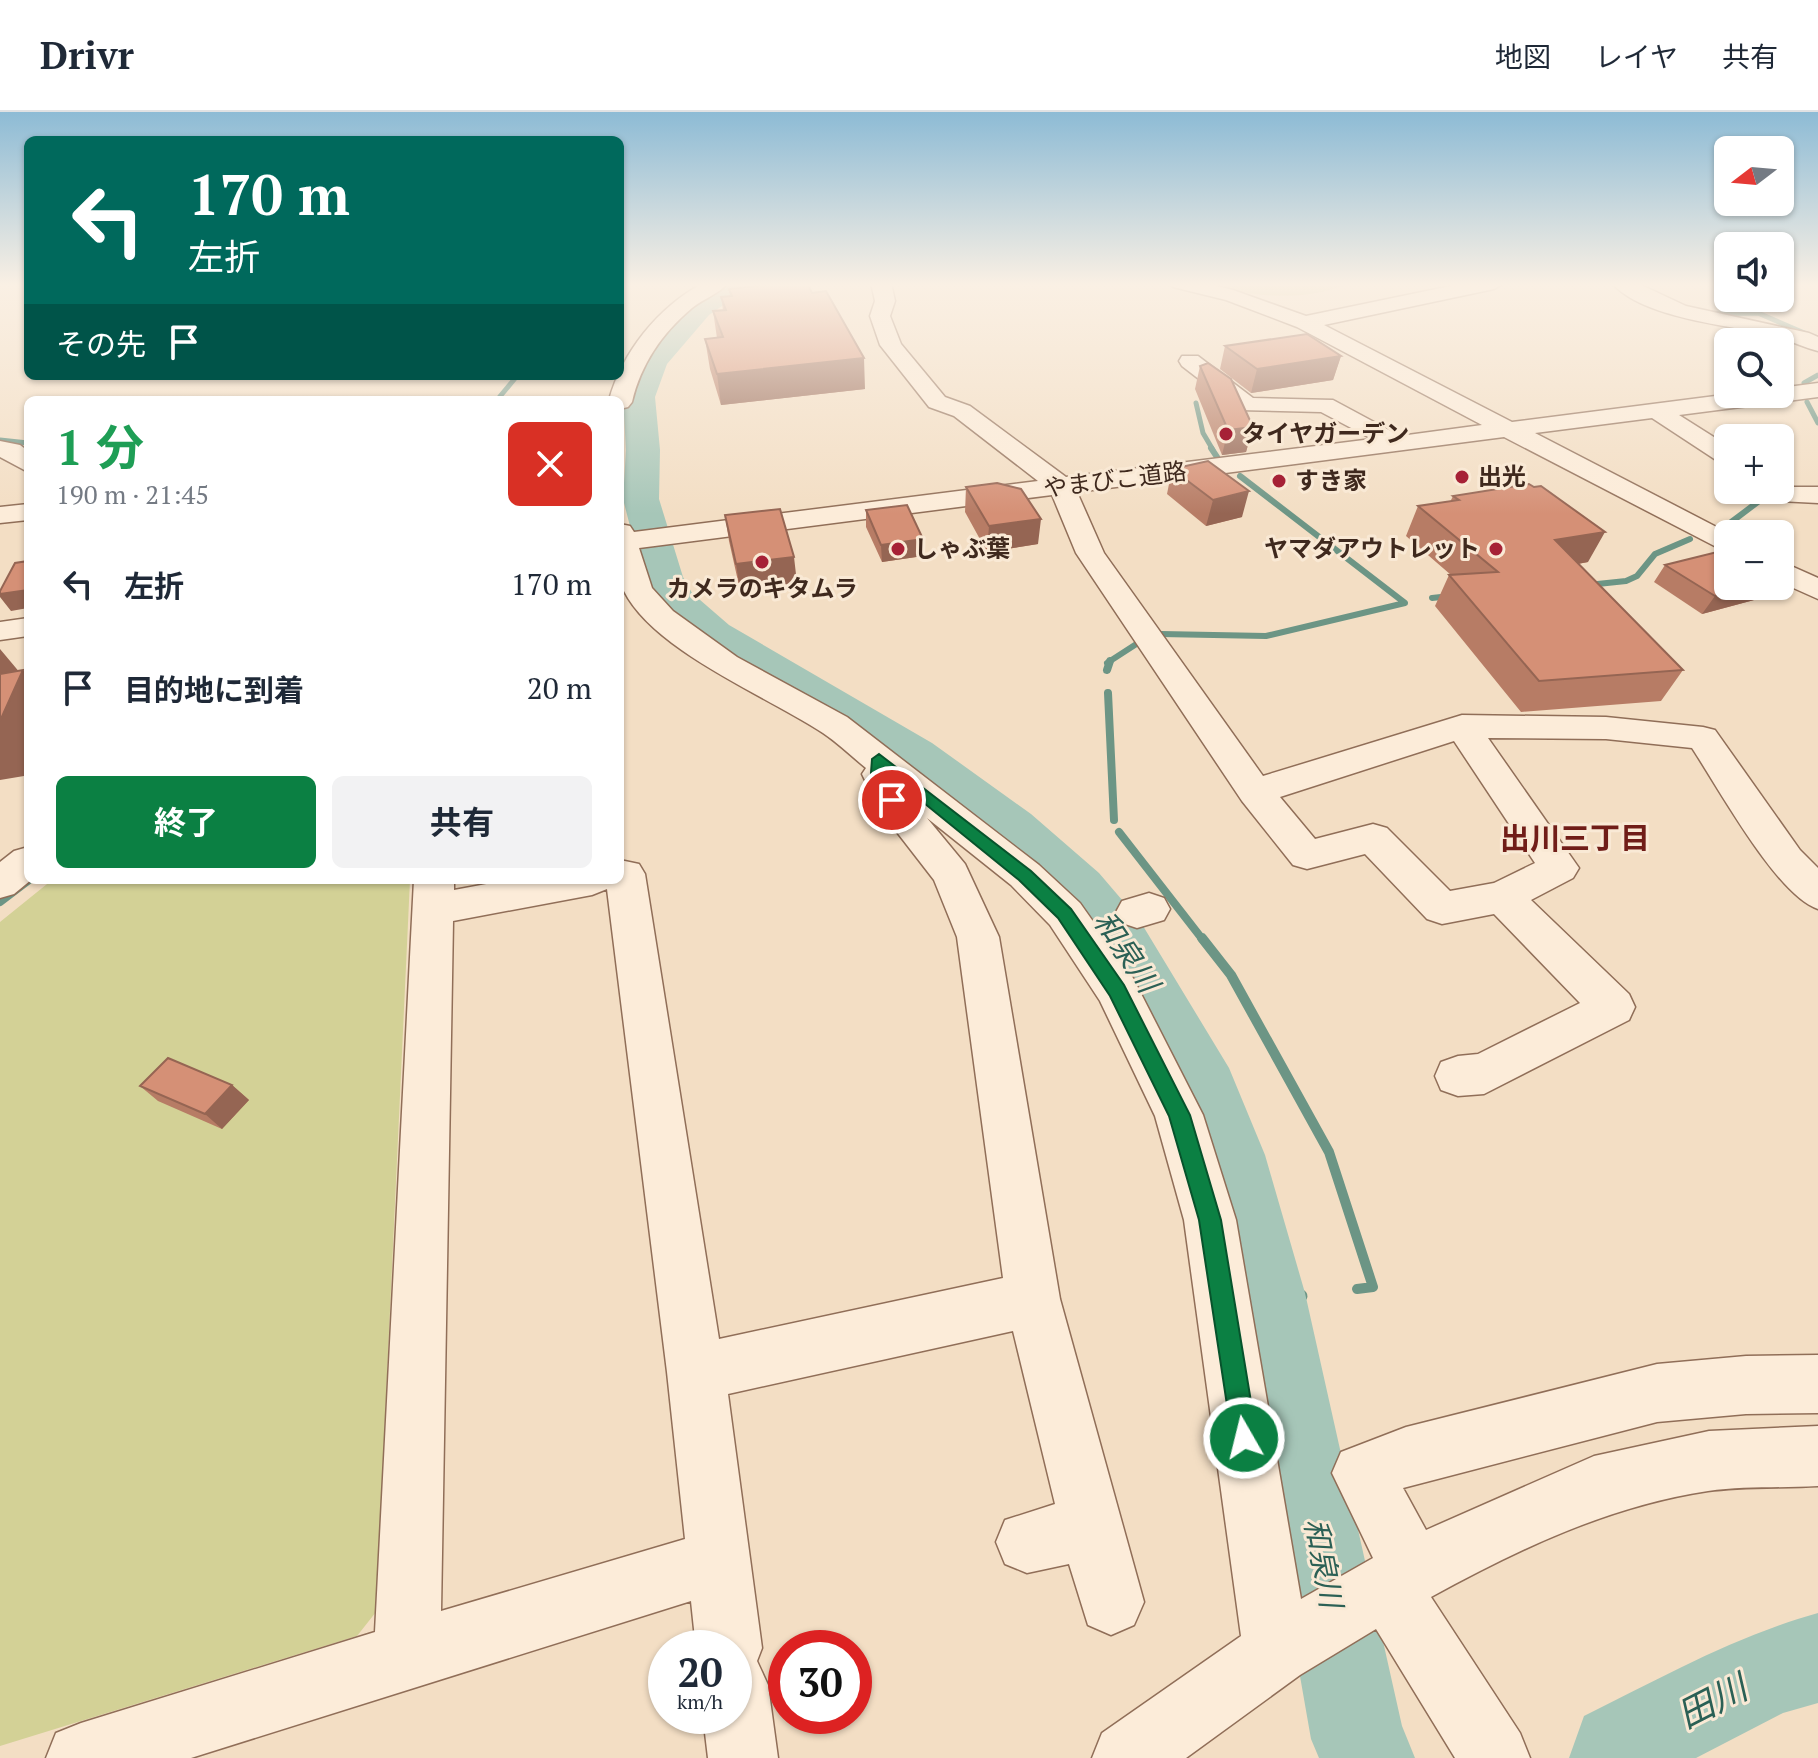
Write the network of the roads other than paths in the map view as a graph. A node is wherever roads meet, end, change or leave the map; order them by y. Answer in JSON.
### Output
{"nodes":[{"id":1,"x":637,"y":360,"type":"edge"},
{"id":2,"x":902,"y":360,"type":"edge"},
{"id":3,"x":1374,"y":360,"type":"edge"},
{"id":4,"x":1190,"y":361,"type":"dead end"},
{"id":5,"x":1818,"y":390,"type":"edge"},
{"id":6,"x":622,"y":396,"type":"edge"},
{"id":7,"x":1657,"y":411,"type":"junction"},
{"id":8,"x":1507,"y":430,"type":"junction"},
{"id":9,"x":1396,"y":444,"type":"junction"},
{"id":10,"x":1714,"y":448,"type":"edge"},
{"id":11,"x":0,"y":449,"type":"edge"},
{"id":12,"x":24,"y":461,"type":"edge"},
{"id":13,"x":1062,"y":487,"type":"junction"},
{"id":14,"x":1794,"y":495,"type":"edge"},
{"id":15,"x":1818,"y":495,"type":"edge"},
{"id":16,"x":24,"y":512,"type":"edge"},
{"id":17,"x":0,"y":515,"type":"edge"},
{"id":18,"x":1714,"y":537,"type":"edge"},
{"id":19,"x":624,"y":539,"type":"edge"},
{"id":20,"x":1794,"y":577,"type":"edge"},
{"id":21,"x":1818,"y":590,"type":"edge"},
{"id":22,"x":24,"y":628,"type":"edge"},
{"id":23,"x":0,"y":631,"type":"edge"},
{"id":24,"x":1462,"y":726,"type":"junction"},
{"id":25,"x":879,"y":759,"type":"junction"},
{"id":26,"x":1255,"y":792,"type":"junction"},
{"id":27,"x":24,"y":864,"type":"edge"},
{"id":28,"x":624,"y":874,"type":"edge"},
{"id":29,"x":0,"y":883,"type":"edge"},
{"id":30,"x":550,"y":884,"type":"edge"},
{"id":31,"x":1818,"y":894,"type":"edge"},
{"id":32,"x":433,"y":895,"type":"edge"},
{"id":33,"x":1502,"y":897,"type":"junction"},
{"id":34,"x":1458,"y":1076,"type":"dead end"},
{"id":35,"x":1033,"y":1299,"type":"junction"},
{"id":36,"x":696,"y":1372,"type":"junction"},
{"id":37,"x":1818,"y":1384,"type":"edge"},
{"id":38,"x":1818,"y":1456,"type":"edge"},
{"id":39,"x":1092,"y":1527,"type":"junction"},
{"id":40,"x":1027,"y":1542,"type":"dead end"},
{"id":41,"x":718,"y":1561,"type":"junction"},
{"id":42,"x":1386,"y":1586,"type":"junction"},
{"id":43,"x":1111,"y":1602,"type":"dead end"},
{"id":44,"x":727,"y":1630,"type":"edge"},
{"id":45,"x":1285,"y":1645,"type":"junction"},
{"id":46,"x":407,"y":1655,"type":"junction"},
{"id":47,"x":1478,"y":1731,"type":"edge"},
{"id":48,"x":740,"y":1734,"type":"edge"},
{"id":49,"x":1147,"y":1752,"type":"edge"},
{"id":50,"x":81,"y":1758,"type":"edge"},
{"id":51,"x":743,"y":1758,"type":"edge"}],
"edges":[{"from":1,"to":6,"type":"street"},
{"from":2,"to":13,"type":"street"},
{"from":3,"to":8,"type":"street"},
{"from":4,"to":9,"type":"street"},
{"from":5,"to":7,"type":"street","name":"やまびこ道路"},
{"from":7,"to":8,"type":"street","name":"やまびこ道路"},
{"from":7,"to":10,"type":"street"},
{"from":8,"to":9,"type":"street","name":"やまびこ道路"},
{"from":8,"to":18,"type":"street"},
{"from":9,"to":13,"type":"street","name":"やまびこ道路"},
{"from":11,"to":12,"type":"street"},
{"from":13,"to":19,"type":"street","name":"やまびこ道路"},
{"from":13,"to":26,"type":"street"},
{"from":14,"to":15,"type":"street"},
{"from":16,"to":17,"type":"street"},
{"from":19,"to":25,"type":"street"},
{"from":20,"to":21,"type":"street"},
{"from":22,"to":23,"type":"street"},
{"from":24,"to":26,"type":"street"},
{"from":24,"to":31,"type":"street"},
{"from":24,"to":33,"type":"street"},
{"from":25,"to":35,"type":"street"},
{"from":25,"to":45,"type":"street"},
{"from":26,"to":33,"type":"street"},
{"from":27,"to":29,"type":"street"},
{"from":28,"to":36,"type":"street"},
{"from":30,"to":32,"type":"street"},
{"from":32,"to":46,"type":"street"},
{"from":33,"to":34,"type":"street"},
{"from":35,"to":36,"type":"street"},
{"from":35,"to":39,"type":"street"},
{"from":36,"to":41,"type":"street"},
{"from":37,"to":42,"type":"street"},
{"from":38,"to":42,"type":"street"},
{"from":39,"to":40,"type":"street"},
{"from":39,"to":43,"type":"street"},
{"from":41,"to":44,"type":"street"},
{"from":41,"to":46,"type":"street"},
{"from":42,"to":45,"type":"street"},
{"from":42,"to":47,"type":"street"},
{"from":45,"to":49,"type":"street"},
{"from":46,"to":50,"type":"street"},
{"from":48,"to":51,"type":"street"}]}
